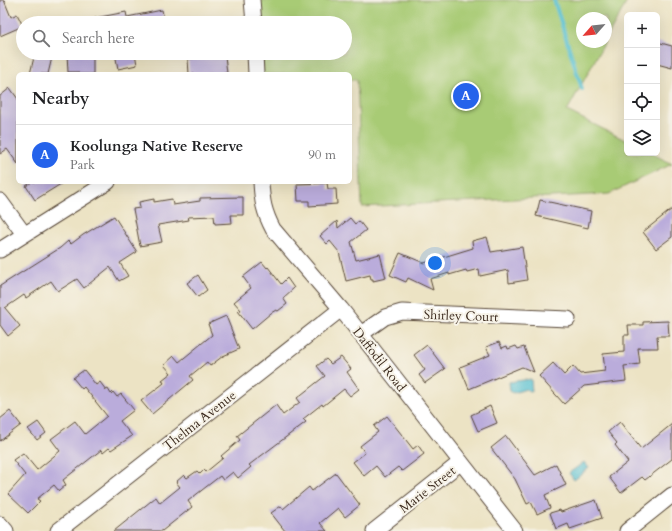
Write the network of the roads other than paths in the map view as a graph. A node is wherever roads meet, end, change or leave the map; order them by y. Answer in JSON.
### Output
{"nodes":[{"id":1,"x":252,"y":0,"type":"edge"},
{"id":2,"x":253,"y":16,"type":"edge"},
{"id":3,"x":255,"y":60,"type":"edge"},
{"id":4,"x":256,"y":72,"type":"edge"},
{"id":5,"x":105,"y":184,"type":"edge"},
{"id":6,"x":261,"y":184,"type":"edge"},
{"id":7,"x":0,"y":201,"type":"edge"},
{"id":8,"x":24,"y":234,"type":"junction"},
{"id":9,"x":0,"y":250,"type":"edge"},
{"id":10,"x":341,"y":308,"type":"junction"},
{"id":11,"x":568,"y":319,"type":"dead end"},
{"id":12,"x":361,"y":334,"type":"junction"},
{"id":13,"x":461,"y":462,"type":"junction"},
{"id":14,"x":672,"y":495,"type":"edge"},
{"id":15,"x":0,"y":524,"type":"edge"},
{"id":16,"x":6,"y":531,"type":"edge"},
{"id":17,"x":58,"y":531,"type":"edge"},
{"id":18,"x":374,"y":531,"type":"edge"},
{"id":19,"x":515,"y":531,"type":"edge"},
{"id":20,"x":627,"y":531,"type":"edge"}],
"edges":[{"from":1,"to":2,"type":"street"},
{"from":3,"to":4,"type":"street"},
{"from":5,"to":8,"type":"street"},
{"from":6,"to":10,"type":"street","name":"Daffodil Road"},
{"from":7,"to":8,"type":"street"},
{"from":8,"to":9,"type":"street"},
{"from":10,"to":12,"type":"street","name":"Daffodil Road"},
{"from":10,"to":17,"type":"street","name":"Thelma Avenue"},
{"from":11,"to":12,"type":"street","name":"Shirley Court"},
{"from":12,"to":13,"type":"street","name":"Daffodil Road"},
{"from":13,"to":18,"type":"street","name":"Marie Street"},
{"from":13,"to":19,"type":"street","name":"Daffodil Road"},
{"from":14,"to":20,"type":"street"},
{"from":15,"to":16,"type":"street"}]}
